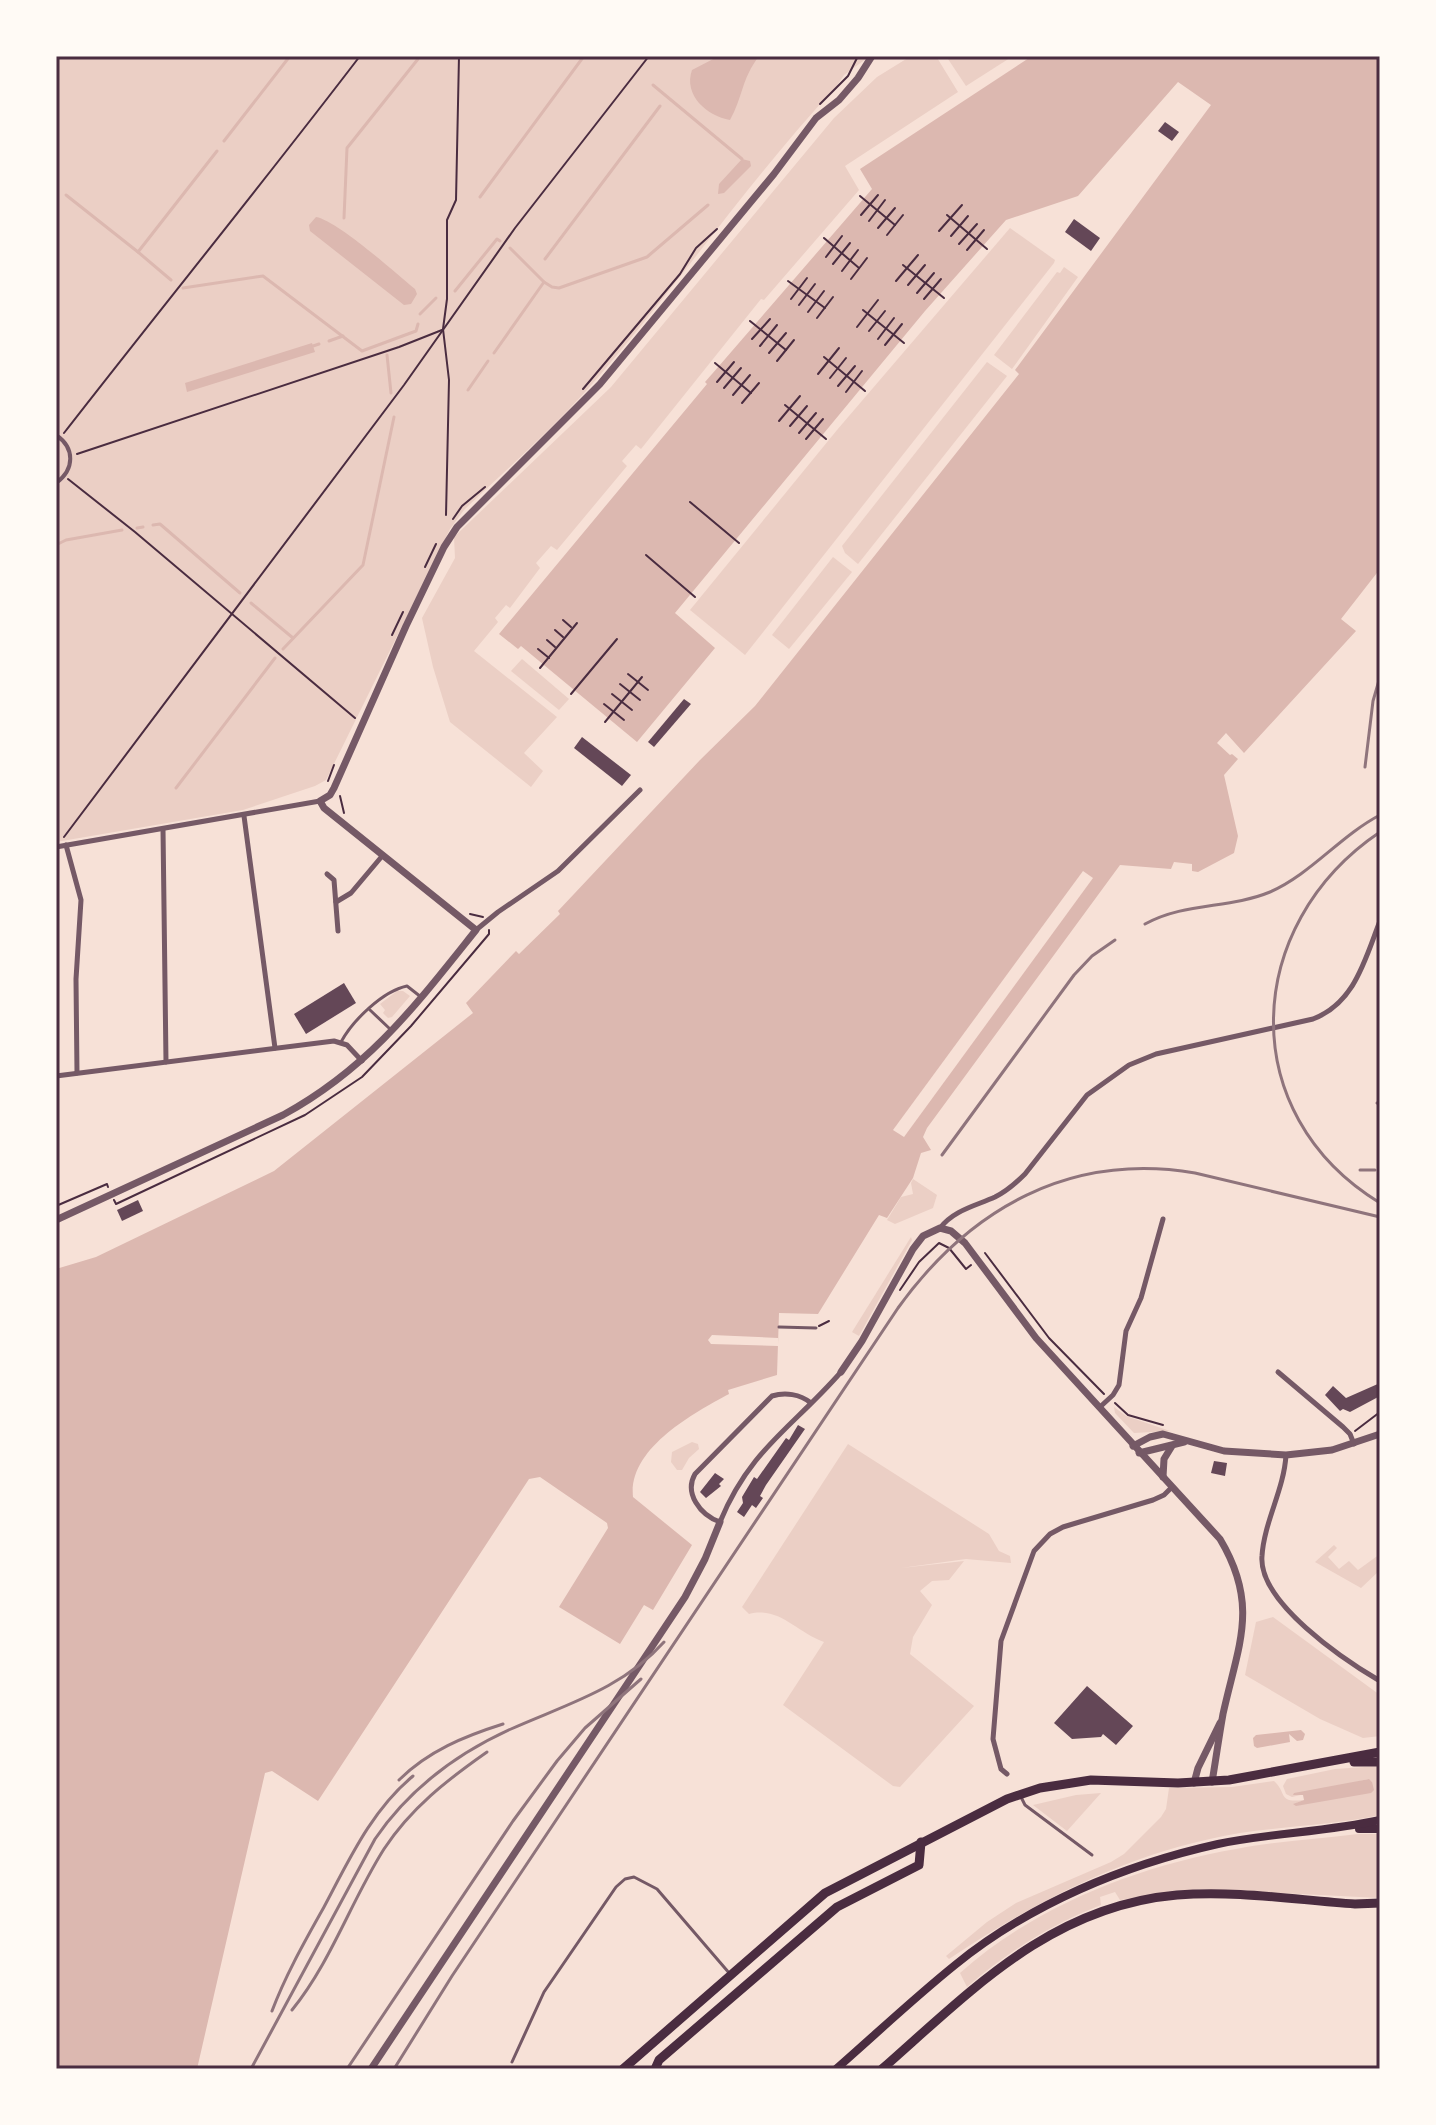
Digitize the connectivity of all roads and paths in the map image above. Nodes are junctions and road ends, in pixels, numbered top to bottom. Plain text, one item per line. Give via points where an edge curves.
1 (360, 56) edge
2 (459, 56) edge
3 (649, 56) edge
4 (872, 56) edge
5 (878, 195) dead end
6 (860, 196) dead end
7 (885, 200) dead end
8 (870, 204) junction
9 (962, 205) dead end
10 (895, 208) dead end
11 (877, 210) junction
12 (861, 215) dead end
13 (903, 215) dead end
14 (947, 215) dead end
15 (968, 216) dead end
16 (886, 218) junction
17 (951, 218) junction
18 (869, 221) dead end
19 (977, 224) dead end
20 (895, 225) junction
21 (960, 226) junction
22 (878, 228) dead end
23 (984, 230) dead end
24 (939, 231) dead end
25 (969, 234) junction
26 (887, 235) dead end
27 (842, 236) dead end
28 (951, 236) dead end
29 (824, 238) dead end
30 (976, 240) junction
31 (850, 243) dead end
32 (959, 244) dead end
33 (834, 247) junction
34 (987, 249) dead end
35 (858, 250) dead end
36 (967, 250) dead end
37 (841, 253) junction
38 (918, 255) dead end
39 (826, 257) dead end
40 (867, 258) dead end
41 (850, 260) junction
42 (833, 264) dead end
43 (903, 265) dead end
44 (925, 265) dead end
45 (859, 268) junction
46 (907, 268) junction
47 (842, 271) dead end
48 (934, 273) dead end
49 (916, 275) junction
50 (807, 278) dead end
51 (851, 279) dead end
52 (941, 279) dead end
53 (788, 281) dead end
54 (896, 281) dead end
55 (926, 283) junction
56 (815, 284) dead end
57 (908, 285) dead end
58 (799, 288) junction
59 (933, 289) junction
60 (824, 291) dead end
61 (917, 293) dead end
62 (807, 294) junction
63 (833, 297) dead end
64 (944, 298) dead end
65 (791, 299) dead end
66 (924, 299) dead end
67 (878, 300) dead end
68 (816, 301) junction
69 (799, 305) dead end
70 (825, 308) junction
71 (863, 310) dead end
72 (885, 311) dead end
73 (808, 312) dead end
74 (868, 314) junction
75 (817, 318) dead end
76 (894, 318) dead end
77 (770, 319) dead end
78 (750, 321) dead end
79 (877, 321) junction
80 (902, 324) dead end
81 (777, 325) dead end
82 (857, 327) dead end
83 (886, 328) junction
84 (443, 329) junction
85 (761, 329) junction
86 (869, 331) dead end
87 (786, 333) dead end
88 (894, 334) junction
89 (768, 335) junction
90 (752, 339) dead end
91 (878, 339) dead end
92 (794, 340) dead end
93 (777, 343) junction
94 (904, 343) dead end
95 (885, 345) dead end
96 (760, 346) dead end
97 (839, 348) dead end
98 (786, 350) junction
99 (769, 353) dead end
100 (824, 357) dead end
101 (846, 358) dead end
102 (777, 361) dead end
103 (829, 361) junction
104 (734, 362) dead end
105 (715, 363) dead end
106 (855, 366) dead end
107 (741, 368) dead end
108 (838, 368) junction
109 (862, 371) dead end
110 (726, 372) junction
111 (818, 374) dead end
112 (750, 375) dead end
113 (847, 376) junction
114 (733, 378) junction
115 (830, 378) dead end
116 (717, 382) dead end
117 (854, 382) junction
118 (759, 383) dead end
119 (742, 385) junction
120 (838, 386) dead end
121 (724, 388) dead end
122 (865, 391) dead end
123 (846, 392) dead end
124 (751, 393) junction
125 (733, 395) dead end
126 (800, 396) dead end
127 (742, 403) dead end
128 (785, 405) dead end
129 (807, 406) dead end
130 (789, 408) junction
131 (816, 413) dead end
132 (798, 416) junction
133 (823, 419) dead end
134 (779, 421) dead end
135 (807, 423) junction
136 (790, 426) dead end
137 (815, 429) junction
138 (799, 433) dead end
139 (58, 436) edge
140 (806, 439) dead end
141 (826, 439) dead end
142 (71, 456) junction
143 (64, 476) junction
144 (56, 483) edge
145 (690, 502) dead end
146 (446, 515) dead end
147 (739, 543) dead end
148 (646, 555) dead end
149 (695, 597) dead end
150 (232, 615) junction
151 (563, 620) dead end
152 (577, 623) dead end
153 (573, 628) junction
154 (555, 630) dead end
155 (565, 638) junction
156 (617, 639) dead end
157 (547, 640) dead end
158 (557, 648) junction
159 (538, 649) dead end
160 (549, 658) junction
161 (540, 668) dead end
162 (628, 674) dead end
163 (642, 677) dead end
164 (638, 682) junction
165 (620, 684) dead end
166 (648, 690) dead end
167 (630, 692) junction
168 (571, 694) dead end
169 (612, 694) dead end
170 (640, 700) dead end
171 (622, 702) junction
172 (604, 704) dead end
173 (632, 710) dead end
174 (614, 712) junction
175 (624, 720) dead end
176 (605, 722) dead end
177 (363, 723) junction
178 (332, 783) junction
179 (640, 790) dead end
180 (320, 801) junction
181 (345, 815) dead end
182 (244, 816) junction
183 (163, 829) junction
184 (64, 837) dead end
185 (66, 845) junction
186 (56, 847) edge
187 (383, 855) junction
188 (327, 874) dead end
189 (336, 902) junction
190 (471, 914) dead end
191 (482, 916) dead end
192 (1380, 921) edge
193 (476, 930) junction
194 (338, 931) dead end
195 (489, 934) dead end
196 (421, 997) junction
197 (436, 997) dead end
198 (370, 1010) junction
199 (392, 1031) junction
200 (341, 1042) junction
201 (275, 1048) junction
202 (362, 1061) junction
203 (166, 1062) junction
204 (77, 1073) junction
205 (56, 1076) edge
206 (107, 1184) dead end
207 (56, 1206) edge
208 (1163, 1219) dead end
209 (56, 1220) edge
210 (940, 1228) junction
211 (985, 1253) dead end
212 (966, 1269) dead end
213 (899, 1292) dead end
214 (829, 1321) dead end
215 (779, 1327) dead end
216 (816, 1328) joint
217 (841, 1372) joint
218 (1278, 1372) dead end
219 (1110, 1398) junction
220 (811, 1403) junction
221 (1100, 1407) junction
222 (1380, 1412) edge
223 (1173, 1429) dead end
224 (1350, 1434) junction
225 (1380, 1434) edge
226 (1184, 1442) junction
227 (1354, 1444) junction
228 (1174, 1445) junction
229 (1136, 1450) junction
230 (1286, 1455) junction
231 (1163, 1477) junction
232 (1172, 1487) junction
233 (720, 1522) junction
234 (1380, 1681) edge
235 (1223, 1717) junction
236 (1380, 1752) edge
237 (1380, 1762) edge
238 (1331, 1763) junction
239 (1007, 1774) dead end
240 (1212, 1782) junction
241 (1194, 1783) junction
242 (1020, 1794) junction
243 (1380, 1820) edge
244 (1334, 1829) junction
245 (1380, 1829) edge
246 (921, 1842) junction
247 (1092, 1855) dead end
248 (1380, 1903) edge
249 (1355, 1904) junction
250 (1380, 1909) edge
251 (730, 1974) junction
252 (512, 2062) dead end
253 (622, 2068) edge
254 (371, 2069) edge
255 (655, 2069) edge
256 (836, 2069) edge
257 (882, 2069) edge

1 - 139 path
2 - 84 path via 456,200 447,220
3 - 84 path
4 - 177 street via 600,384 457,527
5 - 8 path
6 - 8 path
7 - 11 path
8 - 11 path
8 - 12 path
9 - 17 path
10 - 16 path
11 - 16 path
11 - 18 path
13 - 20 path
14 - 17 path
15 - 21 path
16 - 20 path
16 - 22 path
17 - 21 path
17 - 24 path
19 - 25 path
20 - 26 path
21 - 25 path
21 - 28 path
23 - 30 path
25 - 30 path
25 - 32 path
27 - 33 path
29 - 33 path
30 - 34 path
30 - 36 path
31 - 37 path
33 - 37 path
33 - 39 path
35 - 41 path
37 - 41 path
37 - 42 path
38 - 46 path
40 - 45 path
41 - 45 path
41 - 47 path
43 - 46 path
44 - 49 path
45 - 51 path
46 - 49 path
46 - 54 path
48 - 55 path
49 - 55 path
49 - 57 path
50 - 58 path
52 - 59 path
53 - 58 path
55 - 59 path
55 - 61 path
56 - 62 path
58 - 62 path
58 - 65 path
59 - 64 path
59 - 66 path
60 - 68 path
62 - 68 path
62 - 69 path
63 - 70 path
67 - 74 path
68 - 70 path
68 - 73 path
70 - 75 path
71 - 74 path
72 - 79 path
74 - 79 path
74 - 82 path
76 - 83 path
77 - 85 path
78 - 85 path
79 - 83 path
79 - 86 path
80 - 88 path
81 - 89 path
83 - 88 path
83 - 91 path
84 - 142 path
84 - 146 path via 449,380
84 - 150 path
85 - 89 path
85 - 90 path
87 - 93 path
88 - 94 path
88 - 95 path
89 - 93 path
89 - 96 path
92 - 98 path
93 - 98 path
93 - 99 path
97 - 103 path
98 - 102 path
100 - 103 path
101 - 108 path
103 - 108 path
103 - 111 path
104 - 110 path
105 - 110 path
106 - 113 path
107 - 114 path
108 - 113 path
108 - 115 path
109 - 117 path
110 - 114 path
110 - 116 path
112 - 119 path
113 - 117 path
113 - 120 path
114 - 119 path
114 - 121 path
117 - 122 path
117 - 123 path
118 - 124 path
119 - 124 path
119 - 125 path
124 - 127 path
126 - 130 path
128 - 130 path
129 - 132 path
130 - 132 path
130 - 134 path
131 - 135 path
132 - 135 path
132 - 136 path
133 - 137 path
135 - 137 path
135 - 138 path
137 - 140 path
137 - 141 path
139 - 142 street
142 - 143 street
143 - 144 street
143 - 150 path
145 - 147 path
148 - 149 path
150 - 177 path
150 - 184 path
151 - 153 path
152 - 153 path
153 - 155 path
154 - 155 path
155 - 158 path
156 - 168 path
157 - 158 path
158 - 160 path
159 - 160 path
160 - 161 path
162 - 164 path
163 - 164 path
164 - 166 path
164 - 167 path
165 - 167 path
167 - 170 path
167 - 171 path
169 - 171 path
171 - 173 path
171 - 174 path
172 - 174 path
174 - 175 path
174 - 176 path
177 - 178 street
178 - 180 street via 330,795
178 - 181 path via 339,786
179 - 193 street via 558,871
180 - 182 street
180 - 187 street
182 - 183 street
182 - 201 street
183 - 185 street
183 - 203 street
185 - 186 street
185 - 204 street via 81,900
187 - 189 street via 351,893
187 - 193 street
188 - 189 street via 334,880
189 - 194 street
190 - 191 path
192 - 210 street via 1354,983 1330,1011 1129,1065 1087,1095 1014,1184 959,1211
193 - 196 street
195 - 197 path
196 - 198 lane via 407,986 394,988
196 - 199 street
198 - 199 lane
198 - 200 lane
199 - 202 street
200 - 201 street
200 - 202 street
201 - 203 street
202 - 209 street via 283,1115
203 - 204 street
204 - 205 street
206 - 207 path
208 - 219 street via 1126,1331 1119,1385
210 - 217 street via 913,1249
210 - 221 street via 965,1243 1036,1338
211 - 219 path via 1049,1338
212 - 213 path via 939,1243
214 - 216 path
215 - 216 lane
217 - 220 street
218 - 224 street
219 - 221 street
219 - 223 path via 1128,1415
220 - 233 street via 747,1469
220 - 233 street via 787,1394 772,1396 695,1474 691,1493
221 - 229 street
222 - 224 path
224 - 227 street
225 - 227 street
226 - 228 street
226 - 229 street via 1163,1434 1150,1437
226 - 230 street
227 - 230 street
228 - 229 street
228 - 231 street via 1164,1459
229 - 231 street
230 - 234 street via 1262,1557 1268,1585 1321,1639
231 - 232 street
232 - 235 street via 1220,1539 1241,1587 1242,1638
232 - 239 street via 1153,1500 1063,1527 1034,1551 1001,1641 993,1739
233 - 254 street via 671,1619
235 - 240 street
235 - 241 street
236 - 238 highway
237 - 238 highway
238 - 240 highway
240 - 241 highway
241 - 242 highway via 1091,1780
242 - 246 highway
242 - 247 lane via 1025,1805
243 - 244 main road
244 - 245 main road
244 - 256 main road via 1172,1856 1059,1899 968,1955
246 - 251 highway via 825,1893
246 - 255 highway via 919,1865 837,1907 659,2060
248 - 249 highway
249 - 250 highway
249 - 257 highway via 1197,1894 1158,1897 1096,1913 1008,1961
251 - 252 lane via 657,1889 634,1877 625,1879 544,1992
251 - 253 highway

